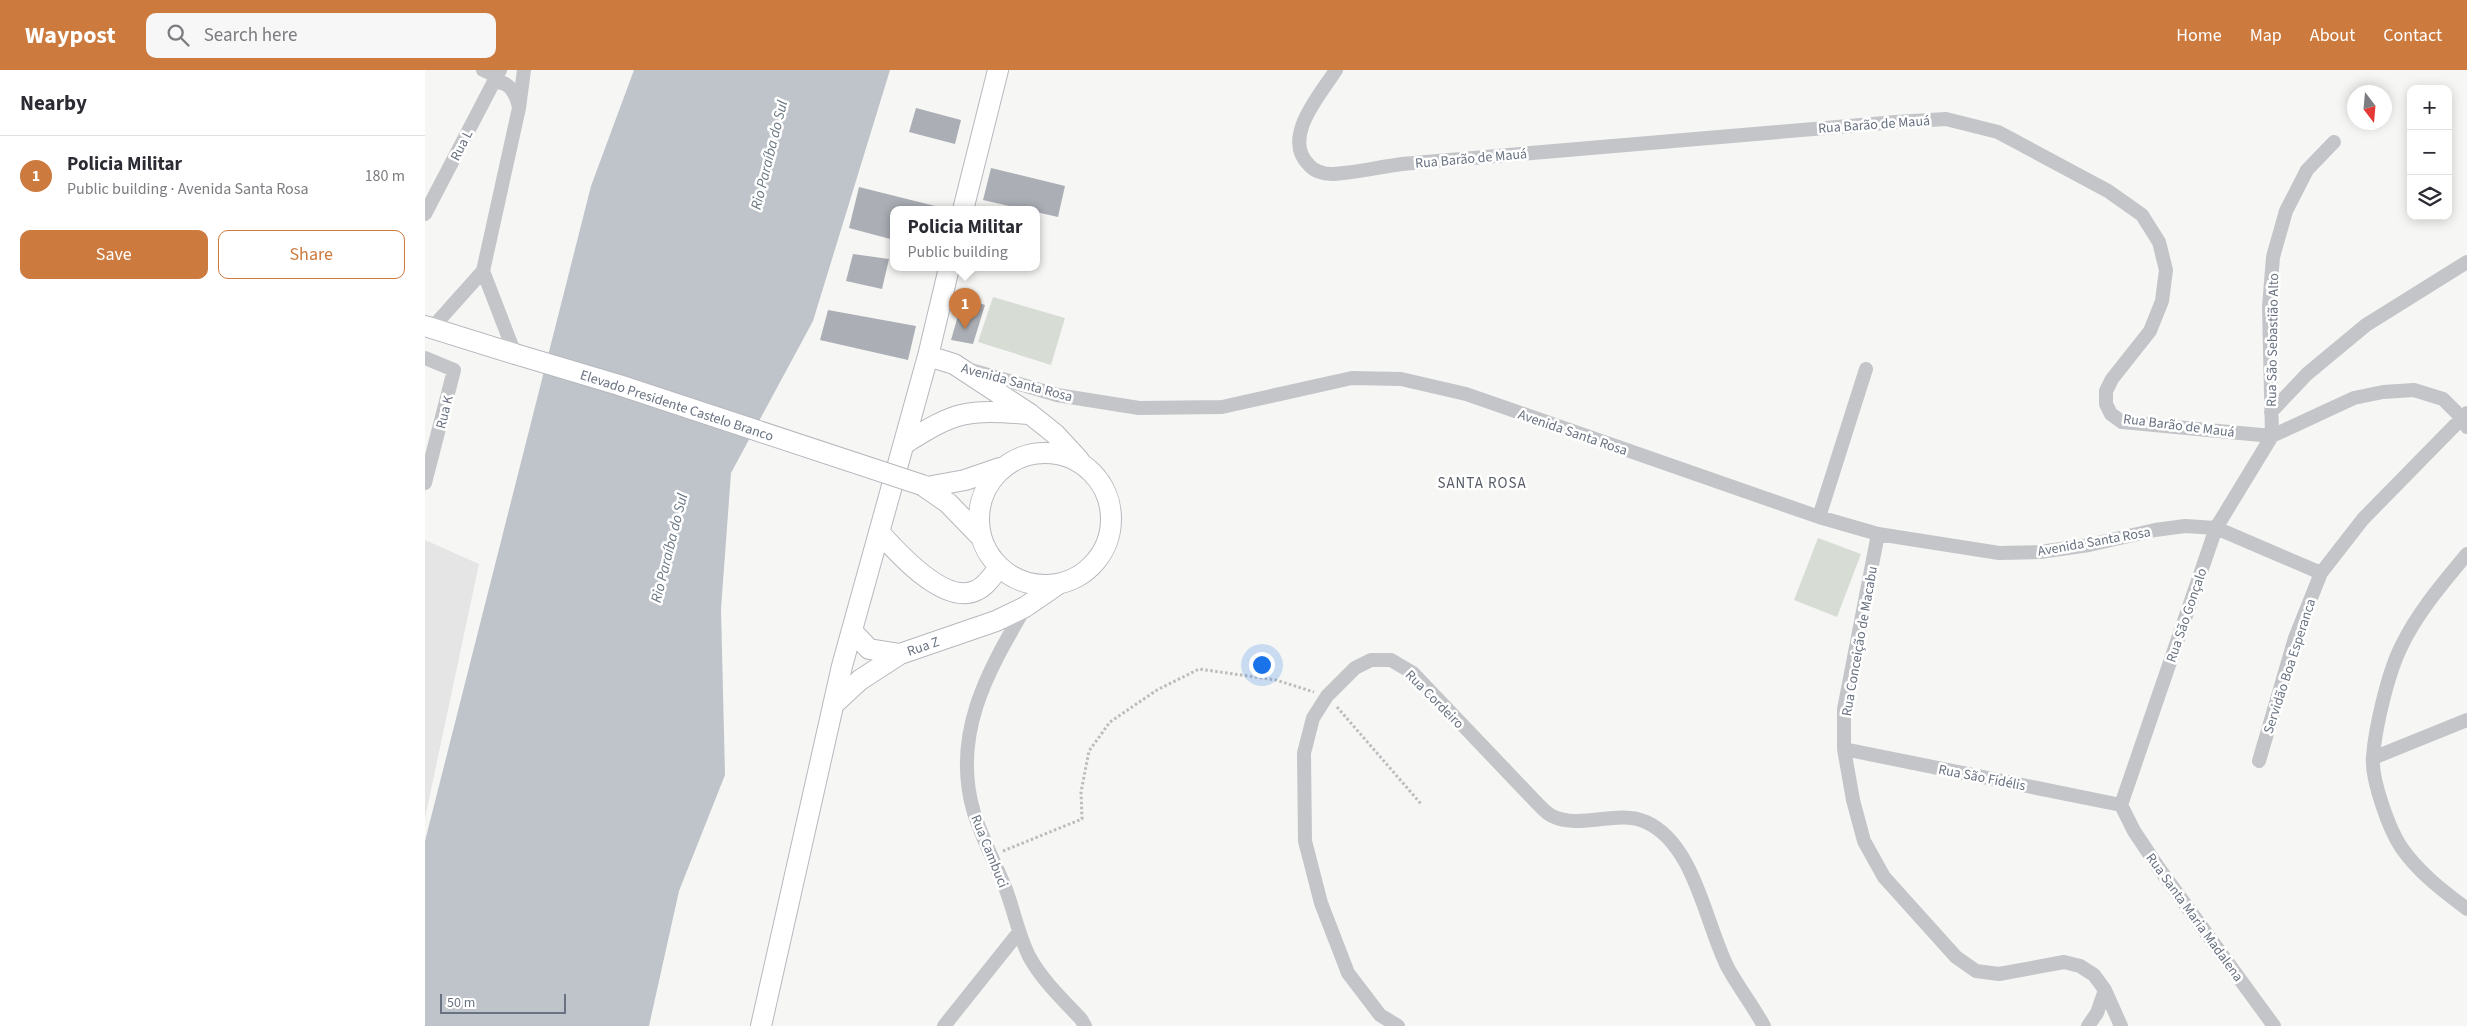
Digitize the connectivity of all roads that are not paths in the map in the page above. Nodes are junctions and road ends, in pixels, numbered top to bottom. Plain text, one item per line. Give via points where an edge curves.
1 (483, 70) edge
2 (525, 70) edge
3 (998, 70) edge
4 (1335, 70) edge
5 (496, 77) edge
6 (519, 108) junction
7 (2334, 142) dead end
8 (964, 206) edge
9 (425, 214) edge
10 (2467, 262) edge
11 (948, 271) edge
12 (483, 272) junction
13 (429, 327) edge
14 (515, 354) junction
15 (928, 356) junction
16 (425, 358) edge
17 (954, 364) junction
18 (1865, 368) dead end
19 (2271, 412) junction
20 (1030, 414) junction
21 (2465, 419) edge
22 (2272, 436) junction
23 (904, 444) junction
24 (1083, 464) junction
25 (1002, 468) junction
26 (425, 483) edge
27 (925, 486) junction
28 (1819, 517) junction
29 (2216, 528) junction
30 (879, 532) junction
31 (979, 534) junction
32 (1878, 534) junction
33 (2467, 554) edge
34 (999, 568) junction
35 (2321, 573) junction
36 (1057, 585) junction
37 (1025, 607) junction
38 (852, 632) junction
39 (900, 654) junction
40 (833, 705) junction
41 (2467, 720) edge
42 (1844, 749) junction
43 (2373, 758) junction
44 (2259, 761) dead end
45 (2121, 805) junction
46 (2467, 909) edge
47 (1019, 932) junction
48 (2105, 990) junction
49 (761, 1026) edge
50 (944, 1026) edge
51 (1085, 1026) edge
52 (1398, 1026) edge
53 (1764, 1026) edge
54 (2088, 1026) edge
55 (2121, 1026) edge
56 (2274, 1026) edge

1 - 5 street
2 - 6 street
3 - 8 street
4 - 22 street, Rua Barão de Mauá via 1304,121 1298,144 1302,158 1314,171 1331,174 1402,164 1896,122 1946,119 1998,132 2108,191 2143,216 2159,242 2166,270 2162,301 2150,331 2111,379 2106,391 2106,404 2111,414 2121,422
5 - 6 street via 514,94
5 - 9 street, Rua L
6 - 12 street
7 - 19 street, Rua São Sebastião Alto via 2307,170 2286,211 2273,257 2269,307
10 - 19 street via 2366,325 2307,374
11 - 15 street
12 - 13 street
12 - 14 street
13 - 14 street, Elevado Presidente Castelo Branco
14 - 27 street, Elevado Presidente Castelo Branco, bridge
15 - 17 street, Avenida Santa Rosa
15 - 23 street
16 - 26 street, Rua K via 454,370
17 - 20 street
17 - 28 street, Avenida Santa Rosa via 1057,395 1139,408 1222,407 1352,378 1401,379 1466,394
18 - 28 street
19 - 22 street, Rua São Sebastião Alto
20 - 23 street via 984,410 962,413 938,422
20 - 24 street via 1055,434
21 - 22 street via 2443,399 2414,390 2383,392 2354,398
21 - 35 street, Servidão Boa Esperanca via 2363,519
22 - 29 street, Rua São Gonçalo
23 - 30 street
24 - 25 street via 1064,455 1042,452 1021,457
24 - 36 street via 1099,480 1109,500 1111,530 1107,544 1095,563 1078,577
25 - 27 street via 965,480
25 - 31 street via 989,481 981,498 977,516
27 - 31 street via 948,503
28 - 32 street, Avenida Santa Rosa
29 - 32 street, Avenida Santa Rosa via 2185,526 2089,545 2039,552 1999,553
29 - 35 street, Avenida Santa Rosa
29 - 45 street, Rua São Gonçalo
30 - 34 street via 921,575 944,588 975,592
30 - 38 street
31 - 34 street via 986,553
32 - 42 street, Rua Conceição de Macabu via 1844,709
33 - 43 street via 2428,602 2401,647 2386,690
34 - 36 street via 1026,584
35 - 44 street, Servidão Boa Esperanca via 2295,638
36 - 37 street, Rua Z
37 - 39 street, Rua Z
37 - 47 street, Rua Cambuci via 994,660 972,716 966,763 974,813
38 - 39 street via 869,649
38 - 40 street
39 - 40 street, Rua Z via 860,680
40 - 49 street
41 - 43 street
42 - 45 street, Rua São Fidélis
42 - 48 street, Rua Conceição de Macabu via 1864,841 1883,877 1956,957 1976,971 1999,974 2064,962 2080,966 2094,975
43 - 46 street via 2379,796 2400,846 2437,887
45 - 56 street, Rua Santa Maria Madalena via 2153,860
47 - 50 street
47 - 51 street, Rua Cambuci via 1045,979
48 - 54 street via 2097,1013
48 - 55 street, Rua Conceição de Macabu
52 - 53 street, Rua Cordeiro via 1380,1015 1348,973 1321,903 1305,841 1304,753 1313,718 1327,696 1355,668 1371,660 1391,660 1413,673 1551,816 1569,820 1621,818 1645,821 1665,833 1679,850 1728,968

